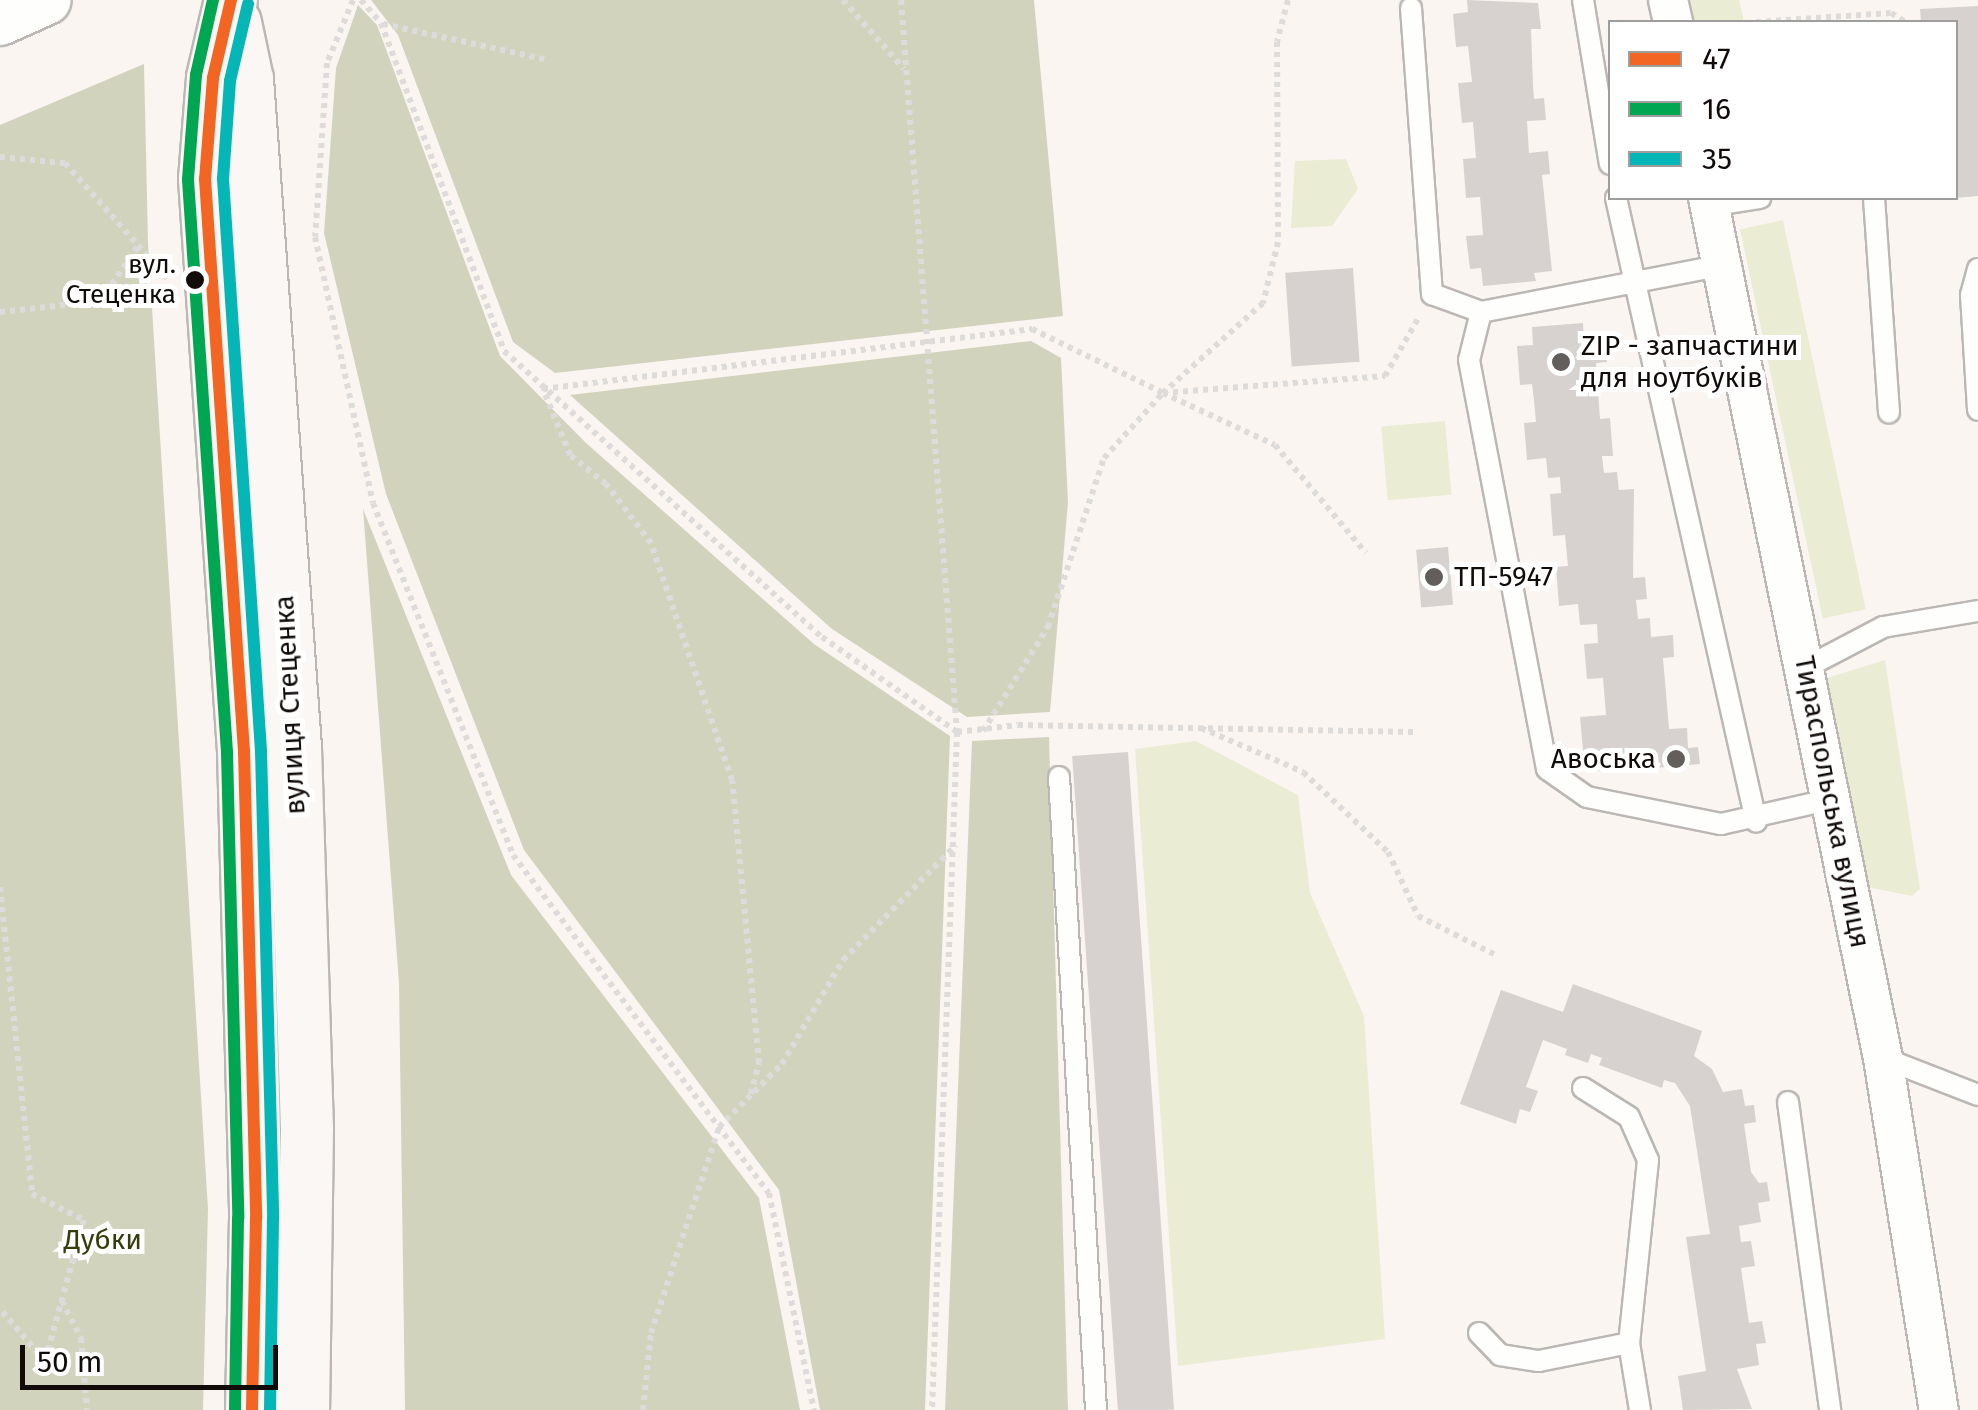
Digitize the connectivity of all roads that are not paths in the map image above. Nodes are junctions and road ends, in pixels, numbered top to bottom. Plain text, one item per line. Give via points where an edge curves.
1 (47, 0) edge
2 (1584, 0) edge
3 (230, 1) edge
4 (1410, 8) dead end
5 (0, 21) edge
6 (1608, 151) edge
7 (1616, 200) edge
8 (1734, 200) edge
9 (1874, 200) edge
10 (1709, 202) edge
11 (1722, 265) junction
12 (1978, 269) edge
13 (1630, 283) junction
14 (1481, 312) junction
15 (1978, 410) edge
16 (1889, 412) dead end
17 (1978, 611) edge
18 (1805, 668) junction
19 (1059, 776) dead end
20 (1832, 799) junction
21 (1756, 821) junction
22 (1883, 1058) junction
23 (1583, 1088) dead end
24 (1978, 1095) edge
25 (1788, 1102) dead end
26 (1479, 1334) dead end
27 (1630, 1343) junction
28 (252, 1410) edge
29 (303, 1410) edge
30 (1096, 1410) edge
31 (1640, 1410) edge
32 (1830, 1410) edge
33 (1938, 1410) edge

1 - 5 street
2 - 6 lane
3 - 28 main road, вулиця Стеценка via 213,78 205,179 244,751 256,1218
3 - 29 main road, вулиця Стеценка via 249,100 295,748 307,1128
4 - 14 lane via 1432,294
7 - 13 lane
8 - 10 lane
9 - 16 lane
10 - 11 street, Тираспольська вулиця
11 - 13 lane
11 - 18 street, Тираспольська вулиця
12 - 15 lane via 1972,295
13 - 14 lane
13 - 21 lane
14 - 21 lane via 1469,360 1547,769 1587,797 1721,824
17 - 18 lane via 1883,627
18 - 20 street, Тираспольська вулиця
19 - 30 lane
20 - 21 lane
20 - 22 street, Тираспольська вулиця
22 - 24 lane
22 - 33 street, Тираспольська вулиця
23 - 27 lane via 1629,1116 1648,1160
25 - 32 lane
26 - 27 lane via 1500,1355 1539,1361
27 - 31 lane

